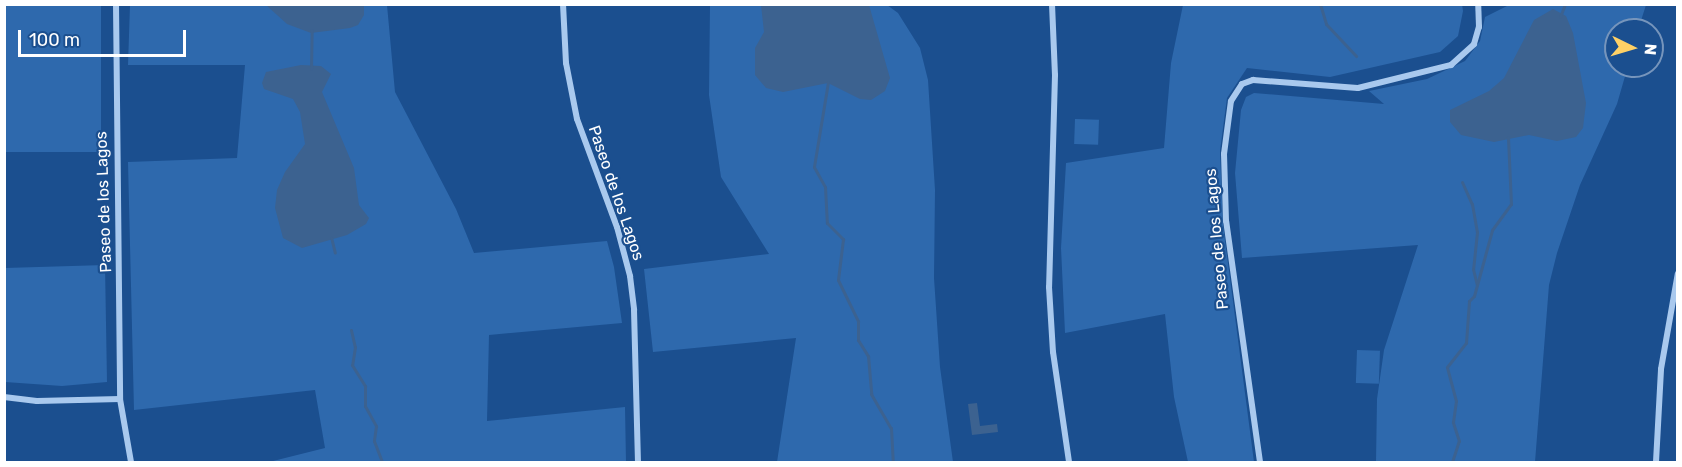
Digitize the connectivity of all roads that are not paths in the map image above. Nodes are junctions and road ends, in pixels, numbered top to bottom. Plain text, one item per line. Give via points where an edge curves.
1 (116, 4) edge
2 (563, 4) edge
3 (1052, 4) edge
4 (1478, 4) edge
5 (1677, 273) edge
6 (4, 397) edge
7 (120, 399) junction
8 (131, 462) edge
9 (638, 462) edge
10 (1069, 462) edge
11 (1260, 462) edge
12 (1656, 462) edge

1 - 7 street, Paseo de los Lagos
2 - 9 street, Paseo de los Lagos via 566,63 577,119 617,227 630,276
3 - 10 street via 1055,75 1049,287 1053,352
4 - 11 street, Paseo de los Lagos via 1479,27 1474,44 1451,65 1358,88 1253,80 1242,84 1231,101 1224,154 1226,221
5 - 12 street via 1661,369
6 - 7 street via 37,401
7 - 8 street, Paseo de los Lagos

